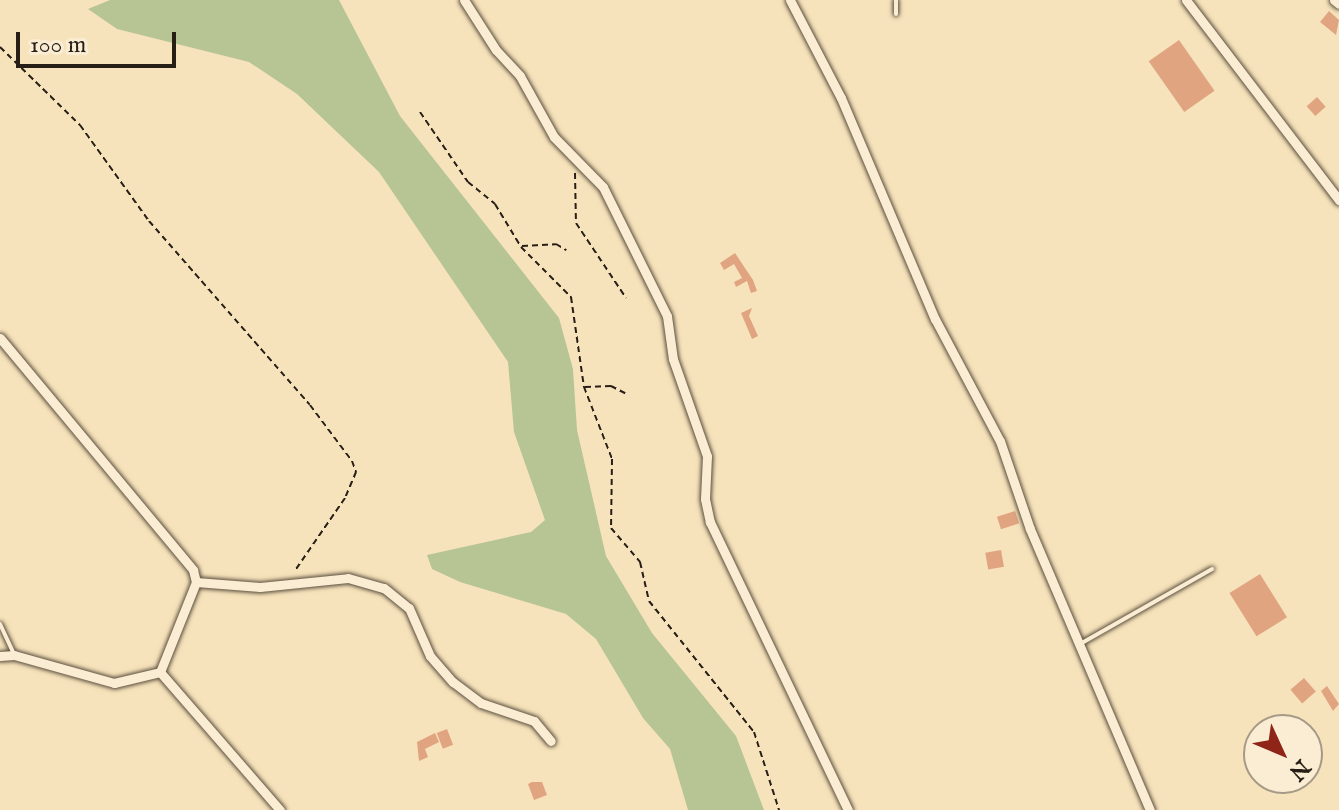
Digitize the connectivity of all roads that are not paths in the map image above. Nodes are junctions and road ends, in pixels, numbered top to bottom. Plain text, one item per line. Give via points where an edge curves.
1 (464, 0) edge
2 (790, 0) edge
3 (896, 0) edge
4 (1186, 0) edge
5 (1334, 0) edge
6 (1339, 4) edge
7 (896, 14) dead end
8 (1339, 200) edge
9 (0, 338) edge
10 (1212, 569) dead end
11 (196, 582) junction
12 (0, 624) edge
13 (1078, 645) junction
14 (14, 655) junction
15 (0, 656) edge
16 (160, 672) junction
17 (551, 741) dead end
18 (280, 810) edge
19 (848, 810) edge
20 (1150, 810) edge

1 - 19 street via 520,76 554,137 603,187 667,316 673,359 707,456 710,522
2 - 13 street via 841,98 935,319 1000,441
3 - 7 lane
4 - 8 street
5 - 6 street
9 - 11 street via 182,552
10 - 13 lane
11 - 16 street
11 - 17 street via 283,585 348,578 384,588 409,608 430,656 453,682 492,708 534,721
12 - 14 lane via 12,640
13 - 20 street
14 - 15 street
14 - 16 street via 114,683
16 - 18 street

